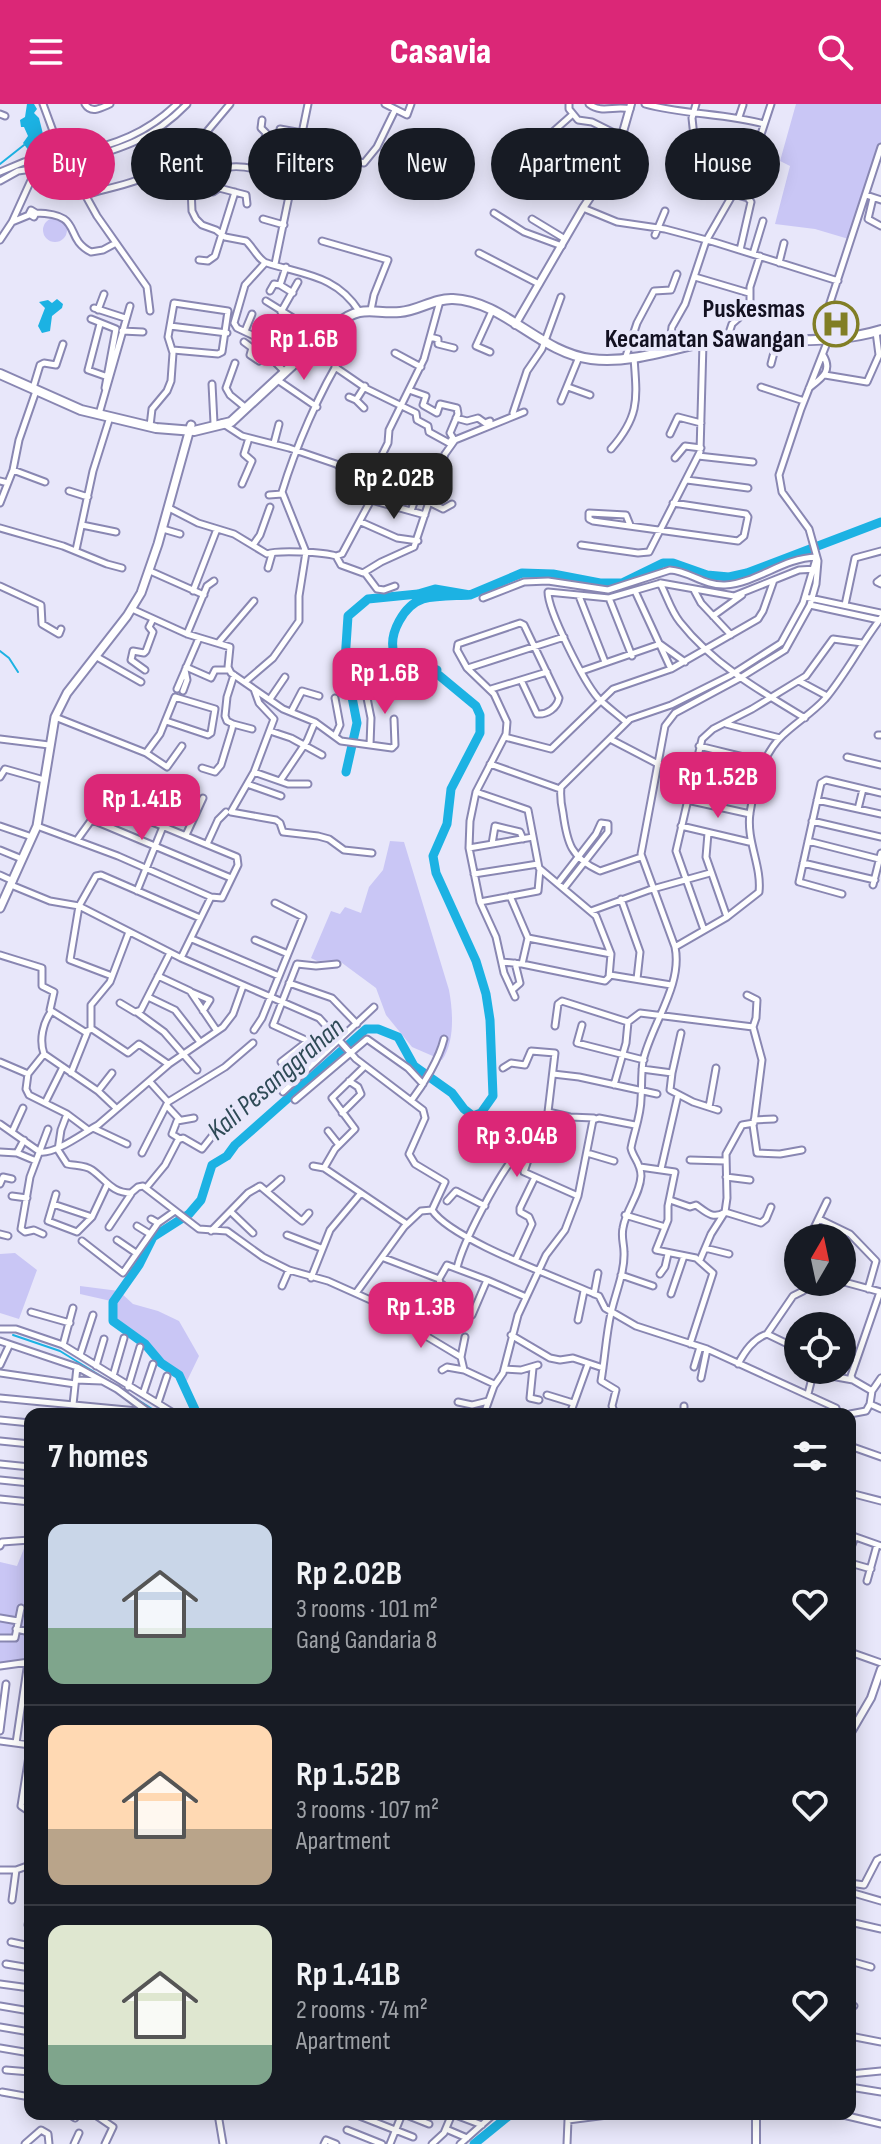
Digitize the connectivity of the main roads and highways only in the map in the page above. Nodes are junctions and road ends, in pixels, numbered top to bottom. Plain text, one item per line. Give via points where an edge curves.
1 (879, 331) edge
2 (0, 374) edge
3 (191, 428) junction
4 (0, 908) edge

1 - 3 highway via 825,339 727,339 629,358 582,358 463,300 441,300 407,311 359,311 324,334 231,422
2 - 3 highway via 74,407 151,426
3 - 4 main road via 150,571 132,609 65,696 55,717 37,826

